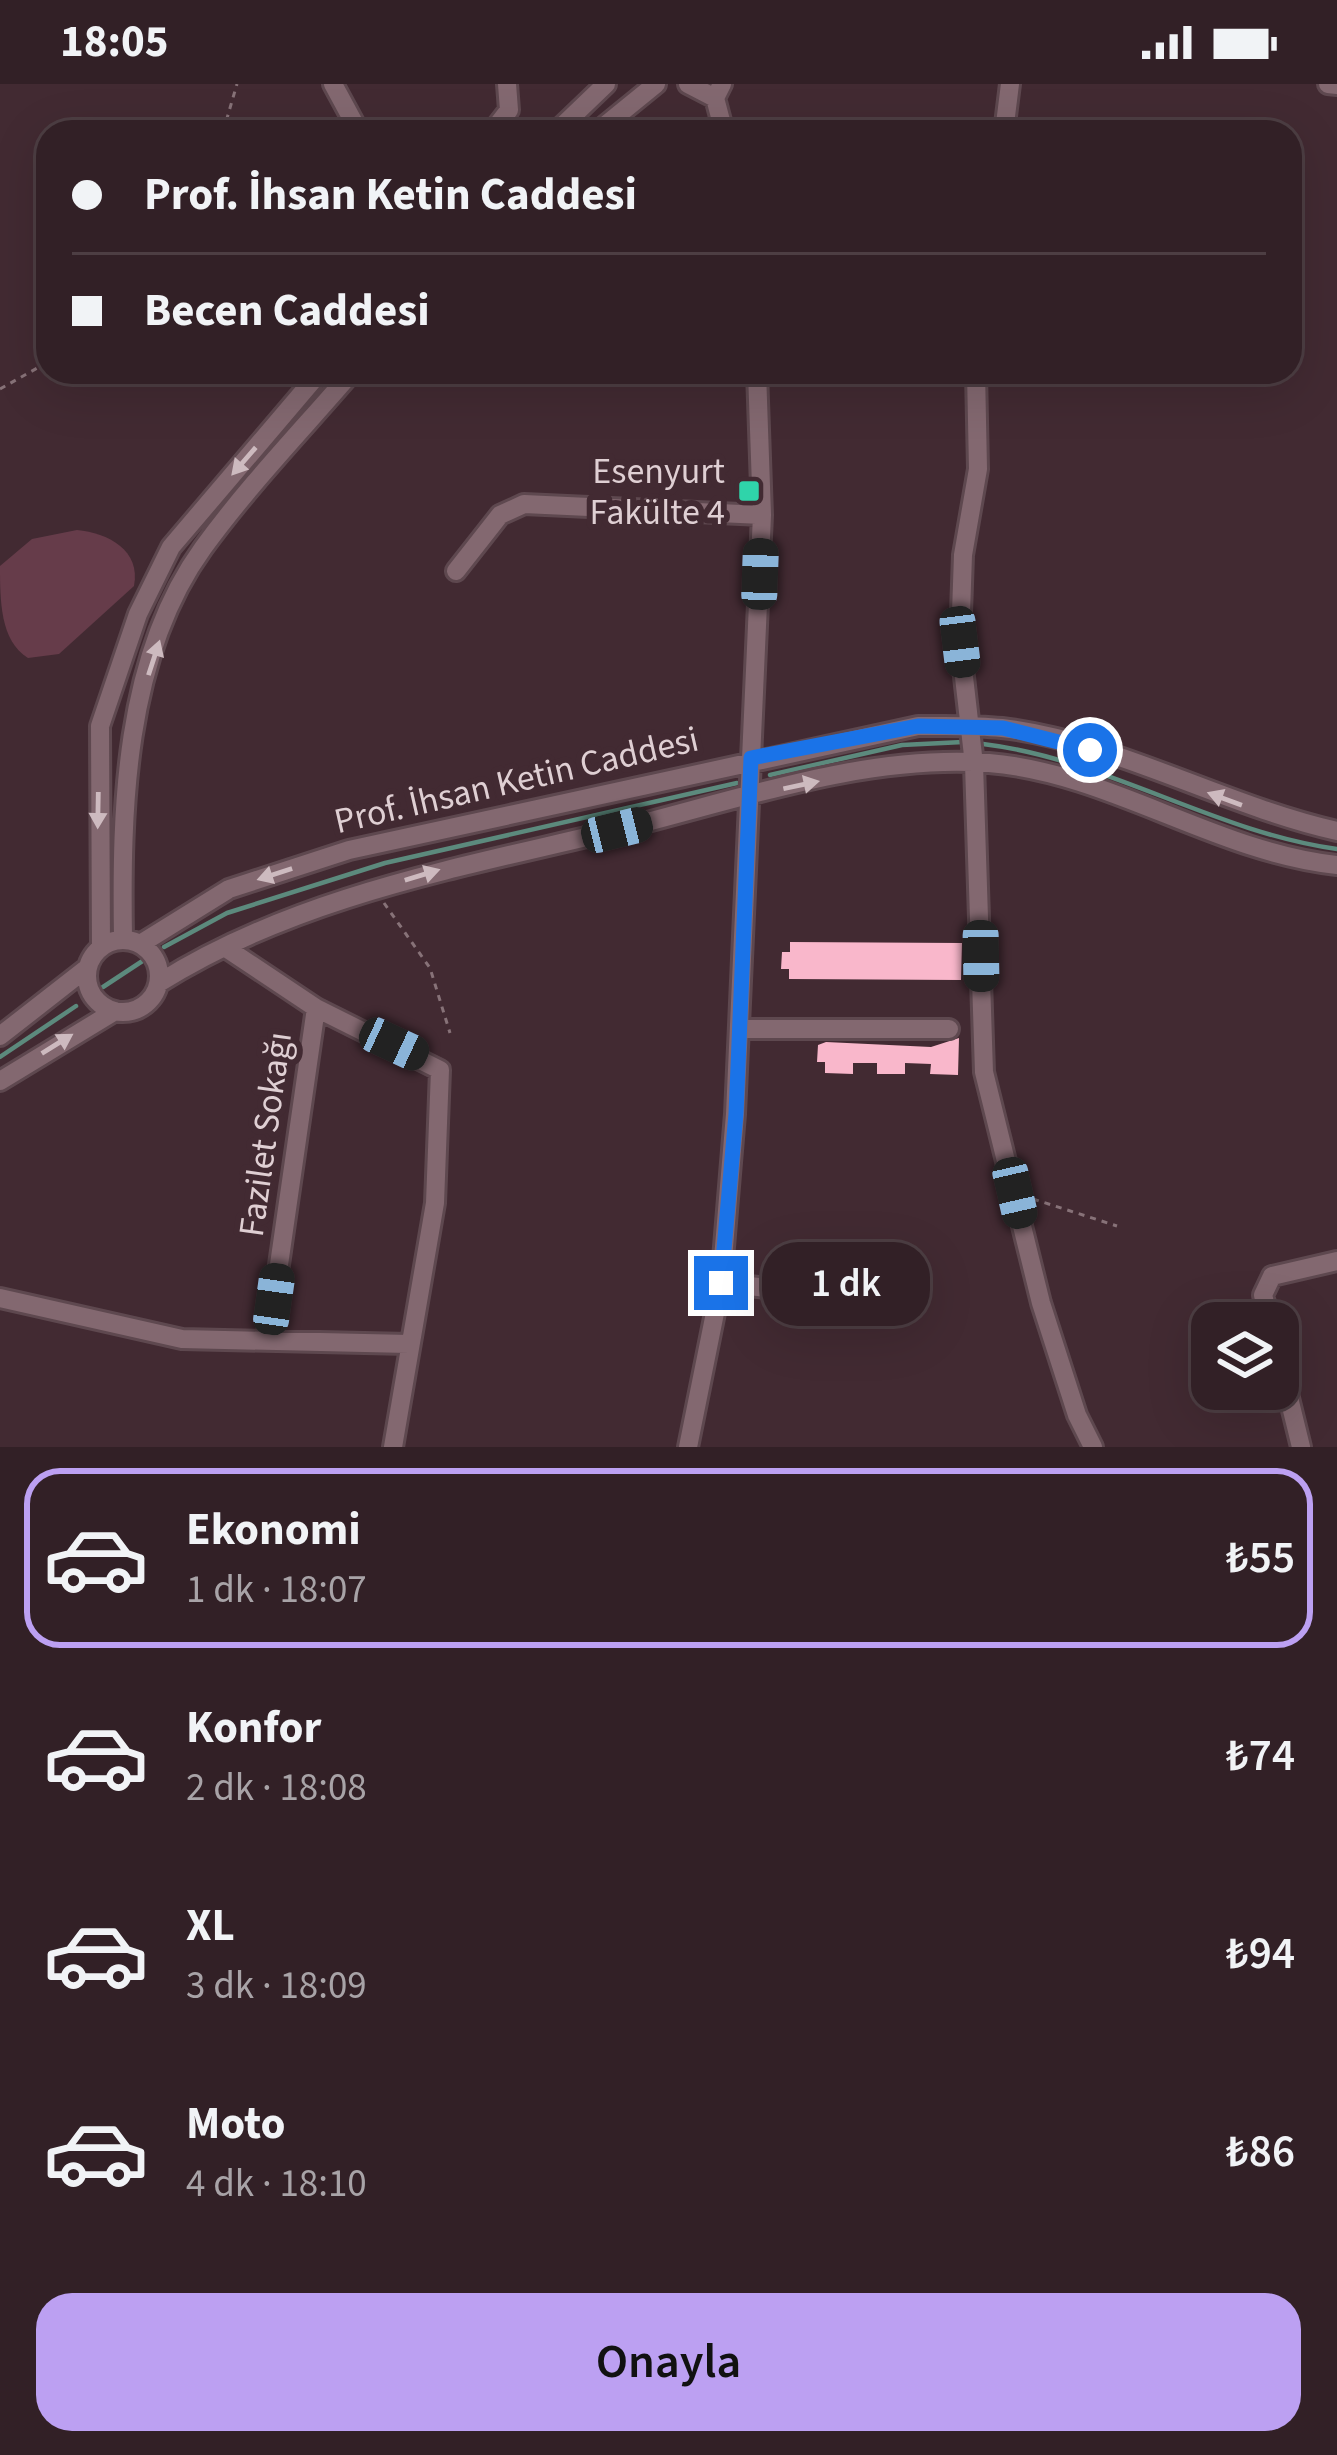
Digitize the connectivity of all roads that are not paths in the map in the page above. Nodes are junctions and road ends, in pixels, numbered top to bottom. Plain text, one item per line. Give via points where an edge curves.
1 (333, 84) edge
2 (507, 84) edge
3 (606, 84) edge
4 (656, 84) edge
5 (688, 84) edge
6 (1010, 84) edge
7 (1328, 84) edge
8 (1337, 85) edge
9 (719, 91) edge
10 (352, 120) edge
11 (501, 120) edge
12 (568, 120) edge
13 (612, 120) edge
14 (1006, 120) edge
15 (310, 384) edge
16 (342, 384) edge
17 (757, 384) edge
18 (976, 384) edge
19 (762, 515) junction
20 (456, 571) dead end
21 (970, 727) junction
22 (751, 758) junction
23 (974, 764) junction
24 (752, 796) junction
25 (1337, 831) edge
26 (1337, 865) edge
27 (133, 941) junction
28 (101, 947) junction
29 (226, 948) junction
30 (87, 968) junction
31 (159, 983) junction
32 (316, 1008) junction
33 (115, 1011) junction
34 (739, 1029) junction
35 (949, 1029) dead end
36 (0, 1036) edge
37 (0, 1081) edge
38 (1337, 1262) edge
39 (721, 1283) junction
40 (843, 1296) dead end
41 (0, 1298) edge
42 (1266, 1302) edge
43 (268, 1341) junction
44 (409, 1344) junction
45 (1292, 1410) edge
46 (393, 1447) edge
47 (688, 1447) edge
48 (1094, 1447) edge
49 (1301, 1447) edge

1 - 10 street
2 - 11 street via 509,110
3 - 12 street
4 - 13 street
5 - 9 street
6 - 14 street
7 - 8 street
15 -> 28 street via 171,547 138,614 100,726
27 -> 16 street via 121,831 131,729 167,618 201,550
17 - 19 street
18 - 21 street via 978,469 963,555 960,642
19 - 20 street via 524,504 500,515
19 - 22 street
21 - 22 street, Prof. İhsan Ketin Caddesi via 918,726
21 - 23 street
25 -> 21 street, Prof. İhsan Ketin Caddesi via 1090,750
22 - 24 street
22 -> 27 street, Prof. İhsan Ketin Caddesi via 349,850 229,889
24 -> 23 street, Prof. İhsan Ketin Caddesi via 894,765
23 - 26 street, Prof. İhsan Ketin Caddesi via 1076,780 1265,851
23 - 48 street via 984,1072 1040,1303
29 -> 24 street, Prof. İhsan Ketin Caddesi via 428,872
24 - 34 street
27 - 28 street
27 - 31 street via 152,950
28 - 30 street
29 - 31 street, Prof. İhsan Ketin Caddesi
29 - 32 street
30 - 33 street via 92,999
30 - 36 street
31 - 33 street via 142,1006
32 - 43 street, Fazilet Sokağı
32 - 44 street via 433,1062 441,1075 435,1204
37 -> 33 street
34 - 35 street
34 - 39 street
38 - 42 street via 1272,1276
39 - 40 street
39 - 47 street
41 - 43 street via 182,1339
43 - 44 street
44 - 46 street
45 - 49 street

